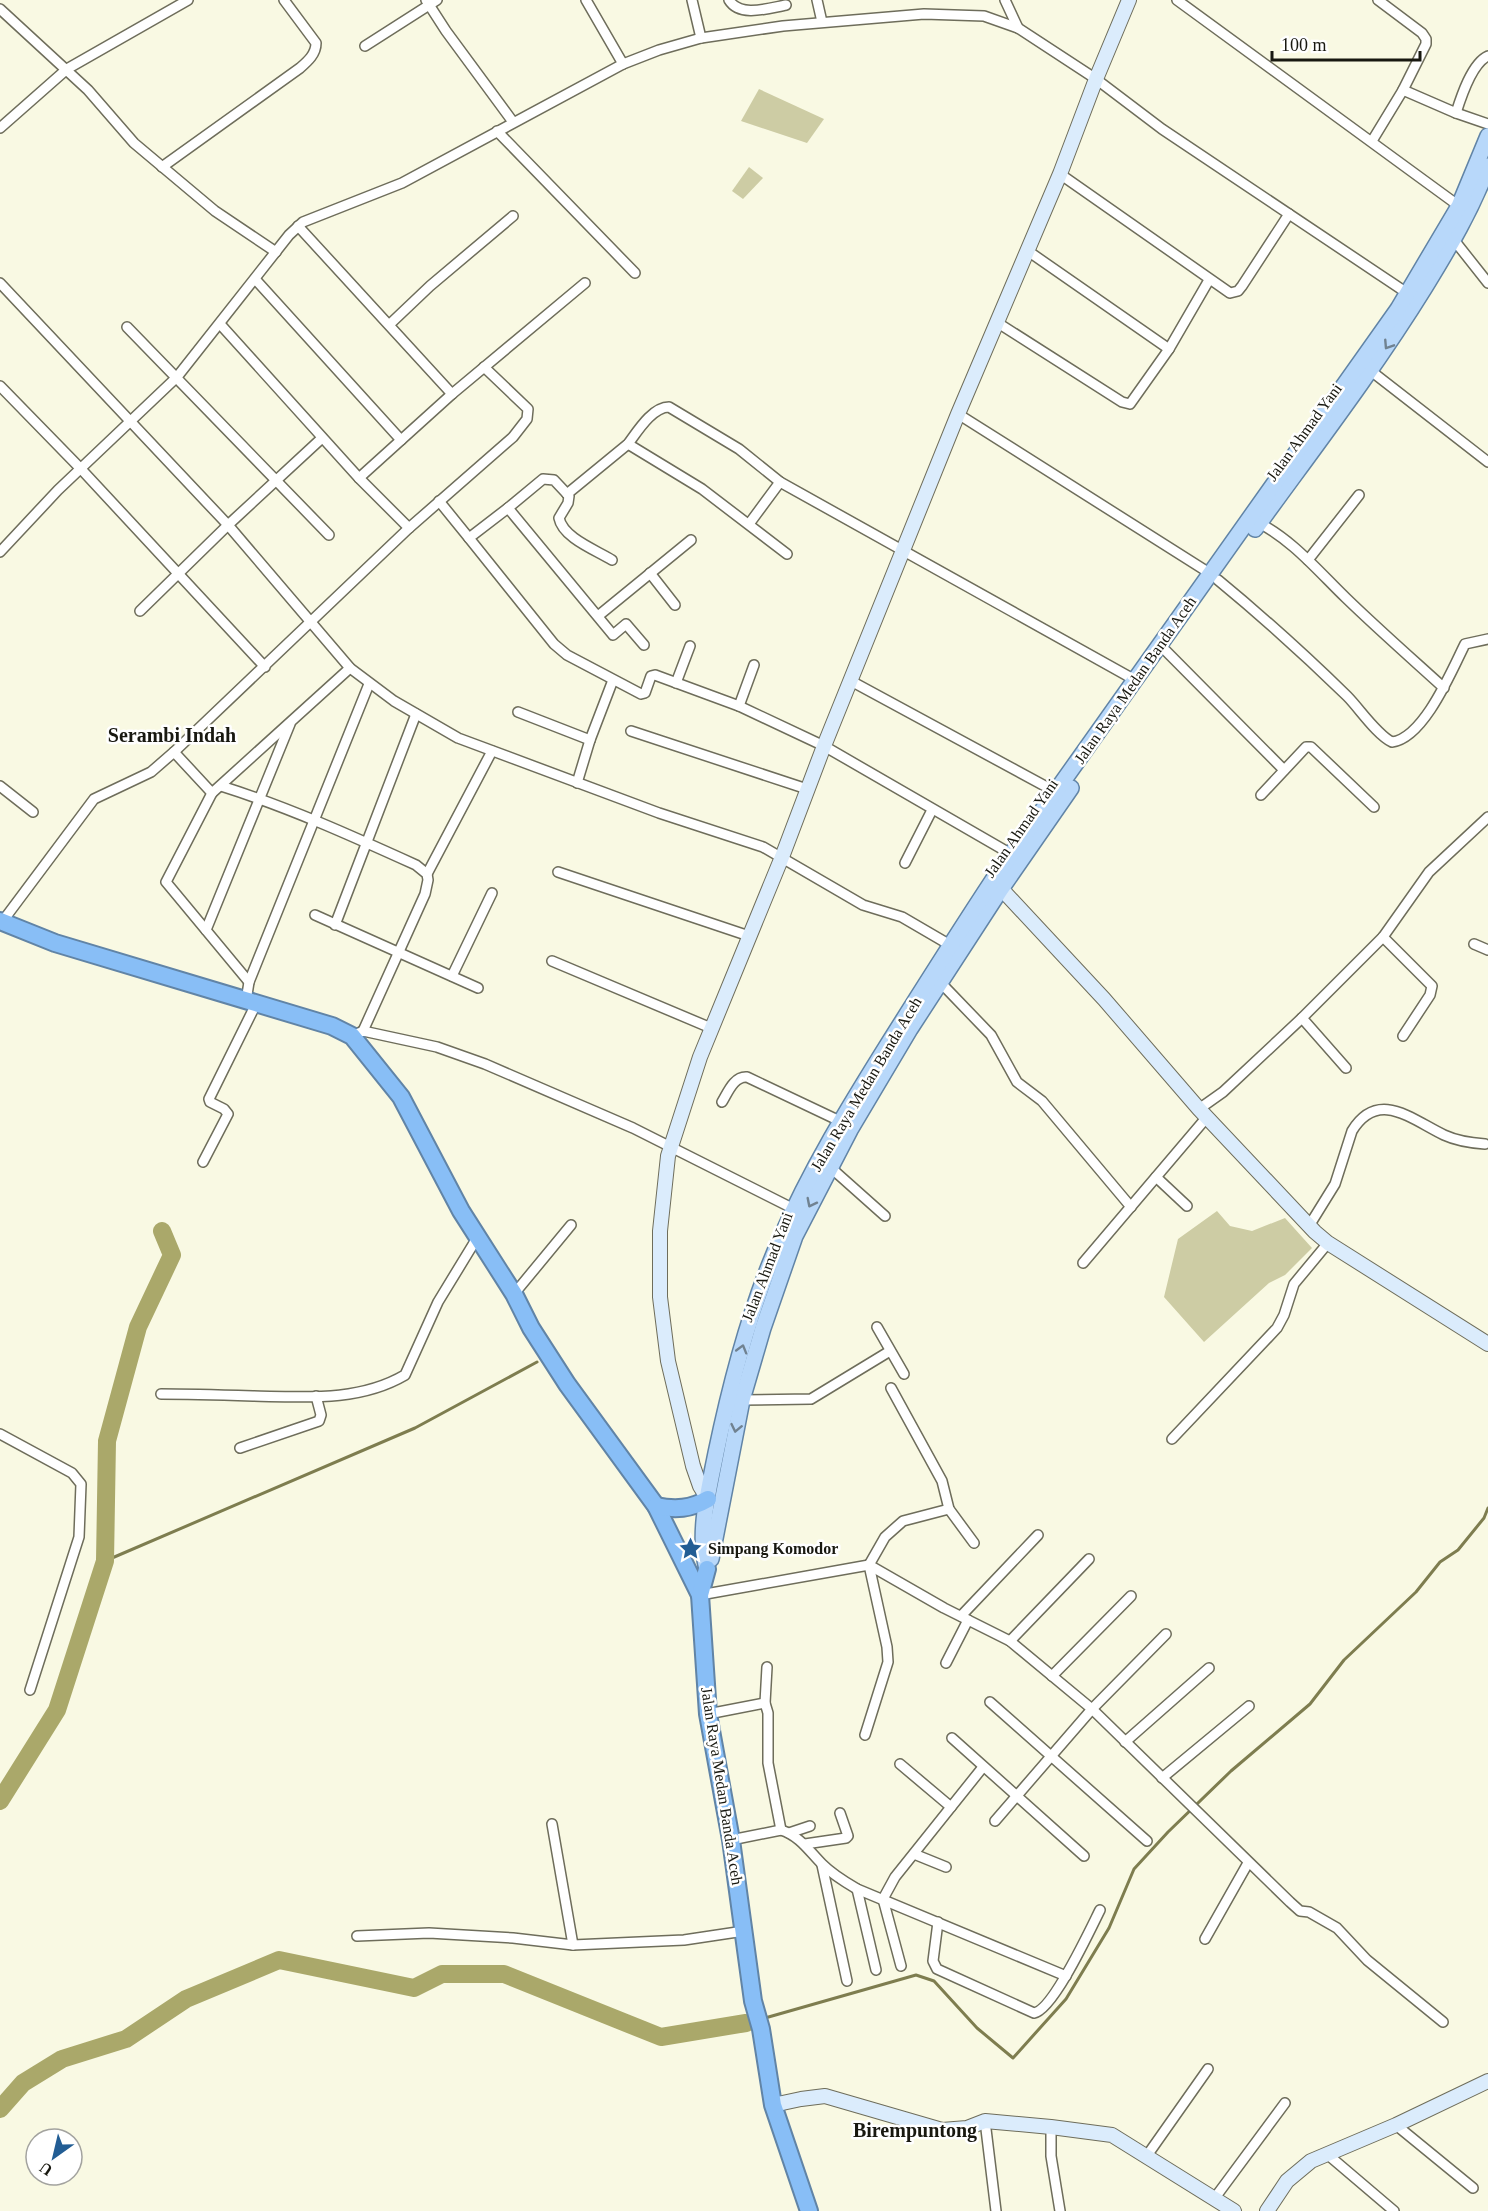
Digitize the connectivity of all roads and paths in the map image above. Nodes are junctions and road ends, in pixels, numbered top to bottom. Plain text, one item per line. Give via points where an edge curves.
1 (188, 0) edge
2 (284, 0) edge
3 (586, 0) edge
4 (692, 0) edge
5 (729, 0) edge
6 (817, 0) edge
7 (1005, 0) edge
8 (1129, 0) edge
9 (1177, 0) edge
10 (1378, 0) edge
11 (431, 2) edge
12 (786, 2) edge
13 (0, 9) edge
14 (822, 22) junction
15 (783, 26) junction
16 (1018, 28) junction
17 (701, 39) junction
18 (365, 46) dead end
19 (1488, 56) edge
20 (623, 64) junction
21 (67, 69) junction
22 (1096, 79) junction
23 (1403, 90) junction
24 (1456, 113) junction
25 (513, 122) junction
26 (1, 124) edge
27 (1488, 124) edge
28 (497, 131) junction
29 (1488, 136) edge
30 (1372, 141) junction
31 (1488, 166) edge
32 (162, 167) junction
33 (1060, 174) junction
34 (1459, 206) junction
35 (1289, 214) junction
36 (513, 216) dead end
37 (298, 226) junction
38 (1454, 240) junction
39 (1028, 251) junction
40 (276, 252) junction
41 (635, 273) dead end
42 (255, 279) junction
43 (1209, 280) junction
44 (585, 283) dead end
45 (1488, 283) edge
46 (0, 284) edge
47 (1412, 297) junction
48 (998, 323) junction
49 (220, 324) junction
50 (390, 324) junction
51 (127, 327) dead end
52 (1169, 349) junction
53 (484, 367) junction
54 (1371, 371) junction
55 (177, 377) junction
56 (0, 386) edge
57 (452, 394) junction
58 (958, 414) junction
59 (130, 422) junction
60 (322, 438) junction
61 (401, 440) junction
62 (628, 444) junction
63 (1488, 462) edge
64 (81, 469) junction
65 (359, 478) junction
66 (276, 479) junction
67 (780, 482) junction
68 (567, 494) junction
69 (1359, 495) dead end
70 (439, 501) junction
71 (508, 508) junction
72 (1255, 521) junction
73 (749, 524) junction
74 (228, 525) junction
75 (409, 528) junction
76 (329, 535) dead end
77 (470, 538) junction
78 (691, 540) dead end
79 (0, 552) edge
80 (904, 552) junction
81 (787, 554) dead end
82 (612, 560) dead end
83 (1308, 560) junction
84 (179, 573) junction
85 (650, 573) junction
86 (1214, 577) junction
87 (675, 605) dead end
88 (140, 611) dead end
89 (598, 616) junction
90 (311, 623) junction
91 (1488, 639) edge
92 (644, 645) dead end
93 (690, 646) dead end
94 (1166, 651) junction
95 (754, 665) dead end
96 (265, 667) junction
97 (350, 668) junction
98 (613, 680) junction
99 (1135, 680) junction
100 (851, 681) junction
101 (676, 683) junction
102 (369, 684) junction
103 (1444, 688) junction
104 (739, 706) junction
105 (518, 712) dead end
106 (416, 714) junction
107 (291, 720) junction
108 (631, 731) dead end
109 (590, 740) junction
110 (824, 746) junction
111 (492, 751) junction
112 (174, 752) junction
113 (1284, 770) junction
114 (577, 783) junction
115 (0, 786) edge
116 (221, 786) junction
117 (807, 789) junction
118 (1056, 792) junction
119 (212, 793) junction
120 (1261, 795) dead end
121 (260, 798) junction
122 (1374, 807) dead end
123 (932, 810) junction
124 (33, 812) dead end
125 (1488, 817) edge
126 (315, 820) junction
127 (367, 843) junction
128 (1011, 854) junction
129 (782, 856) junction
130 (906, 863) dead end
131 (558, 872) dead end
132 (427, 874) junction
133 (997, 884) junction
134 (492, 893) dead end
135 (315, 915) dead end
136 (1, 921) edge
137 (335, 925) junction
138 (206, 930) junction
139 (749, 936) junction
140 (1383, 937) junction
141 (1474, 944) dead end
142 (950, 945) junction
143 (1488, 950) edge
144 (397, 952) junction
145 (552, 961) dead end
146 (452, 976) junction
147 (249, 982) junction
148 (940, 982) junction
149 (478, 988) dead end
150 (251, 1002) junction
151 (1302, 1018) junction
152 (711, 1028) junction
153 (358, 1033) junction
154 (1403, 1036) dead end
155 (1346, 1068) dead end
156 (722, 1102) dead end
157 (1203, 1113) junction
158 (846, 1123) junction
159 (1485, 1144) dead end
160 (670, 1148) junction
161 (203, 1162) dead end
162 (830, 1167) junction
163 (1156, 1177) junction
164 (1187, 1206) dead end
165 (1131, 1207) junction
166 (794, 1209) junction
167 (885, 1216) dead end
168 (571, 1225) dead end
169 (1309, 1226) junction
170 (477, 1238) junction
171 (1328, 1243) junction
172 (1083, 1263) dead end
173 (514, 1294) junction
174 (877, 1327) dead end
175 (1488, 1344) edge
176 (890, 1351) junction
177 (904, 1374) dead end
178 (891, 1388) dead end
179 (161, 1394) dead end
180 (316, 1396) junction
181 (742, 1400) junction
182 (0, 1434) edge
183 (1172, 1440) dead end
184 (240, 1448) dead end
185 (708, 1499) junction
186 (656, 1506) junction
187 (949, 1509) junction
188 (1038, 1535) dead end
189 (974, 1544) dead end
190 (1089, 1559) dead end
191 (869, 1564) junction
192 (707, 1569) junction
193 (700, 1595) junction
194 (1131, 1596) dead end
195 (964, 1618) junction
196 (1166, 1634) dead end
197 (1010, 1641) junction
198 (946, 1663) dead end
199 (766, 1667) dead end
200 (1209, 1668) dead end
201 (1052, 1676) junction
202 (30, 1690) dead end
203 (990, 1702) dead end
204 (765, 1703) junction
205 (1249, 1706) dead end
206 (1092, 1709) junction
207 (708, 1714) junction
208 (866, 1736) dead end
209 (952, 1738) dead end
210 (1125, 1742) junction
211 (1051, 1756) junction
212 (900, 1764) dead end
213 (983, 1767) junction
214 (1162, 1778) junction
215 (1017, 1795) junction
216 (951, 1807) junction
217 (840, 1814) dead end
218 (995, 1821) dead end
219 (552, 1824) dead end
220 (810, 1826) dead end
221 (785, 1831) junction
222 (731, 1840) junction
223 (1147, 1841) dead end
224 (805, 1844) junction
225 (914, 1854) junction
226 (1084, 1856) dead end
227 (1248, 1863) junction
228 (822, 1865) junction
229 (946, 1867) dead end
230 (857, 1889) junction
231 (883, 1899) junction
232 (1100, 1910) dead end
233 (938, 1922) junction
234 (744, 1930) junction
235 (357, 1936) dead end
236 (1205, 1939) dead end
237 (573, 1945) junction
238 (901, 1966) dead end
239 (876, 1970) dead end
240 (1066, 1976) junction
241 (847, 1981) dead end
242 (1443, 2022) dead end
243 (1208, 2069) dead end
244 (1488, 2081) edge
245 (1285, 2103) dead end
246 (773, 2105) junction
247 (984, 2121) junction
248 (1396, 2125) junction
249 (1051, 2127) junction
250 (1327, 2154) junction
251 (1146, 2157) junction
252 (1473, 2188) dead end
253 (1214, 2199) junction
254 (809, 2211) edge
255 (996, 2211) edge
256 (1060, 2211) edge
257 (1233, 2211) edge
258 (1267, 2211) edge
259 (1394, 2211) edge

1 - 21 street
2 - 32 street via 316,43 311,57
3 - 20 street
4 - 17 street
5 - 12 street via 741,10
6 - 14 street
7 - 16 street
8 - 22 main road
9 - 30 street
10 - 23 street via 1426,39 1423,53
11 - 18 street
11 - 25 street via 446,31
12 - 15 street
13 - 21 street
14 - 15 street
14 - 16 street via 924,14 984,16
15 - 17 street
16 - 22 street
17 - 20 street
19 - 24 street via 1469,80
20 - 25 street
21 - 26 street
21 - 32 street via 134,143
22 - 33 main road
22 - 35 street via 1162,129
23 - 24 street
23 - 30 street
24 - 27 street
25 - 28 street
28 - 37 street via 402,183
28 - 41 street
29 - 34 main road
30 - 34 street
31 - 38 main road, Jalan Ahmad Yani
32 - 40 street via 215,211
33 - 39 main road
33 - 43 street
34 - 47 main road
35 - 43 street via 1238,291 1230,293
35 - 47 street
36 - 50 street
37 - 40 street
37 - 50 street
38 - 45 street
38 - 47 main road, Jalan Ahmad Yani
39 - 48 main road
39 - 52 street
40 - 42 street
42 - 49 street
42 - 61 street
43 - 52 street
44 - 53 street
46 - 59 street
47 -> 54 main road, Jalan Ahmad Yani
47 - 72 main road
48 - 52 street via 1126,403 1132,402
48 - 58 main road
49 - 55 street
49 - 60 street
50 - 57 street
51 - 55 street
53 - 57 street
53 - 70 street via 528,410 527,419 513,437
54 - 63 street
54 - 72 main road, Jalan Ahmad Yani
55 - 59 street
55 - 66 street
56 - 64 street
57 - 61 street
58 - 80 main road
58 - 86 street
59 - 64 street
59 - 74 street
60 - 65 street
60 - 66 street
61 - 65 street
62 - 67 street via 658,409 669,407 739,449
62 - 68 street
62 - 73 street via 702,489
64 - 79 street
64 - 84 street
65 - 75 street
66 - 74 street
66 - 76 street
67 - 73 street
67 - 80 street
68 - 71 street via 554,480 546,478
68 - 82 street via 569,500 561,524 574,537
69 - 83 street
70 - 75 street
70 - 77 street
71 - 77 street
71 - 89 street
72 - 83 street
72 - 86 main road, Jalan Ahmad Yani
73 - 81 street
74 - 84 street
74 - 90 street
75 - 90 street
77 - 98 street via 554,644
78 - 85 street
80 - 99 street
80 - 100 main road
83 - 103 street
84 - 88 street
84 - 96 street
85 - 87 street
85 - 89 street
86 - 94 main road, Jalan Ahmad Yani
86 - 99 main road, Jalan Raya Medan Banda Aceh
86 - 103 street via 1291,642 1387,740 1397,741 1413,731
89 - 92 street via 613,635 626,624
90 - 96 street
90 - 97 street
91 - 103 street via 1465,644
93 - 101 street
94 - 113 street
94 - 133 main road, Jalan Ahmad Yani
95 - 104 street
96 - 112 street
97 - 102 street
97 - 107 street
98 - 101 street via 643,694 652,675
98 - 109 street
99 - 118 main road, Jalan Raya Medan Banda Aceh
100 - 110 main road
100 - 118 street
101 - 104 street
102 - 106 street
102 - 126 street
104 - 110 street
105 - 109 street
106 - 111 street via 458,738
106 - 127 street
107 - 116 street
107 - 121 street
108 - 117 street
109 - 114 street
110 - 117 main road
110 - 123 street
111 - 114 street
111 - 132 street
112 - 119 street
112 - 136 street via 151,772 93,799
113 - 120 street
113 - 122 street via 1306,747 1311,747
114 - 129 street
115 - 124 street
116 - 119 street
116 - 121 street
117 - 129 main road
118 - 128 main road, Jalan Raya Medan Banda Aceh
119 - 138 street via 166,882
121 - 126 street
121 - 138 street
123 - 128 street
123 - 130 street
125 - 140 street via 1429,872
126 - 127 street
126 - 147 street
127 - 132 street
127 - 137 street
128 - 133 main road, Jalan Raya Medan Banda Aceh
129 - 139 main road
129 - 142 street via 863,905 902,917
131 - 139 street
132 - 144 street via 424,894
133 - 142 main road, Jalan Raya Medan Banda Aceh
133 - 148 main road, Jalan Ahmad Yani
133 - 157 main road
134 - 146 street
135 - 137 street
136 - 150 highway via 55,943
137 - 144 street
138 - 147 street
139 - 152 main road
140 - 151 street
140 - 154 street via 1432,986
141 - 143 street
142 - 158 main road, Jalan Raya Medan Banda Aceh
144 - 146 street
144 - 153 street
145 - 152 street
146 - 149 street
147 - 150 street
148 - 158 main road, Jalan Ahmad Yani
148 - 165 street via 991,1035 1017,1082 1042,1101
150 - 153 highway
150 - 161 street via 209,1099 228,1114
151 - 155 street
151 - 157 street
152 - 160 main road
153 - 160 street via 437,1047 485,1064
153 - 170 highway via 401,1097
156 - 158 street via 736,1080 747,1077
157 - 163 street
157 - 169 main road
158 - 162 main road, Jalan Ahmad Yani
158 - 166 main road, Jalan Raya Medan Banda Aceh
159 - 169 street via 1446,1136 1389,1109 1374,1109 1352,1131 1335,1184
160 - 166 street
160 - 185 main road via 660,1230 660,1297 668,1360 693,1466
162 - 167 street
162 -> 181 main road, Jalan Ahmad Yani via 795,1236
163 - 164 street
163 - 165 street
165 - 172 street
185 -> 166 main road, Jalan Raya Medan Banda Aceh via 724,1413 744,1340
168 - 173 street
169 - 171 main road
170 - 173 highway
170 - 180 street via 438,1302 405,1375 375,1389 343,1396
171 - 175 main road
171 - 183 street via 1294,1284 1277,1328
173 - 186 highway via 567,1384
174 - 176 street
176 - 177 street
176 - 181 street via 811,1399
178 - 187 street via 942,1481
179 - 180 street
180 - 184 street via 319,1421
181 -> 192 main road, Jalan Ahmad Yani
182 - 202 street via 72,1473 81,1484 79,1537
185 - 186 highway via 679,1509
185 - 192 main road, Jalan Raya Medan Banda Aceh via 703,1554
186 - 193 highway
187 - 189 street
187 - 191 street via 903,1521 885,1537
188 - 195 street
190 - 197 street
191 - 193 street
191 - 195 street
191 - 208 street via 888,1662
192 - 193 highway, Jalan Raya Medan Banda Aceh
193 - 207 highway, Jalan Raya Medan Banda Aceh
194 - 201 street
195 - 197 street
195 - 198 street
196 - 206 street
197 - 201 street
199 - 204 street
200 - 210 street
201 - 206 street
203 - 211 street
204 - 207 street
204 - 221 street via 768,1763
205 - 214 street
206 - 210 street
206 - 211 street
207 - 222 highway, Jalan Raya Medan Banda Aceh
209 - 213 street
210 - 214 street
211 - 215 street
211 - 223 street
212 - 216 street
213 - 215 street
213 - 216 street
214 - 227 street
215 - 218 street
215 - 226 street
216 - 225 street
217 - 224 street via 846,1838
219 - 237 street
220 - 221 street
221 - 222 street
221 - 224 street
222 - 234 highway, Jalan Raya Medan Banda Aceh
224 - 228 street
225 - 229 street
225 - 231 street
227 - 236 street
227 - 242 street via 1300,1911 1310,1912 1336,1928 1367,1960
228 - 230 street
228 - 241 street
230 - 231 street
230 - 239 street
231 - 233 street
231 - 238 street
232 - 240 street
233 - 240 street
233 - 240 street via 933,1961 937,1970 1034,2013 1042,2009
234 - 237 street via 684,1940
234 - 246 highway, Jalan Raya Medan Banda Aceh
235 - 237 street via 429,1933
243 - 251 street
244 - 248 main road
245 - 253 street
246 - 247 main road via 825,2096 942,2130 967,2128
246 - 254 highway, Jalan Raya Medan Banda Aceh
247 - 249 main road
247 - 255 street
248 - 250 main road
248 - 252 street
249 - 251 main road via 1112,2135
249 - 256 street via 1051,2156
250 - 258 main road via 1297,2171
250 - 259 street
251 - 253 main road
253 - 257 main road

